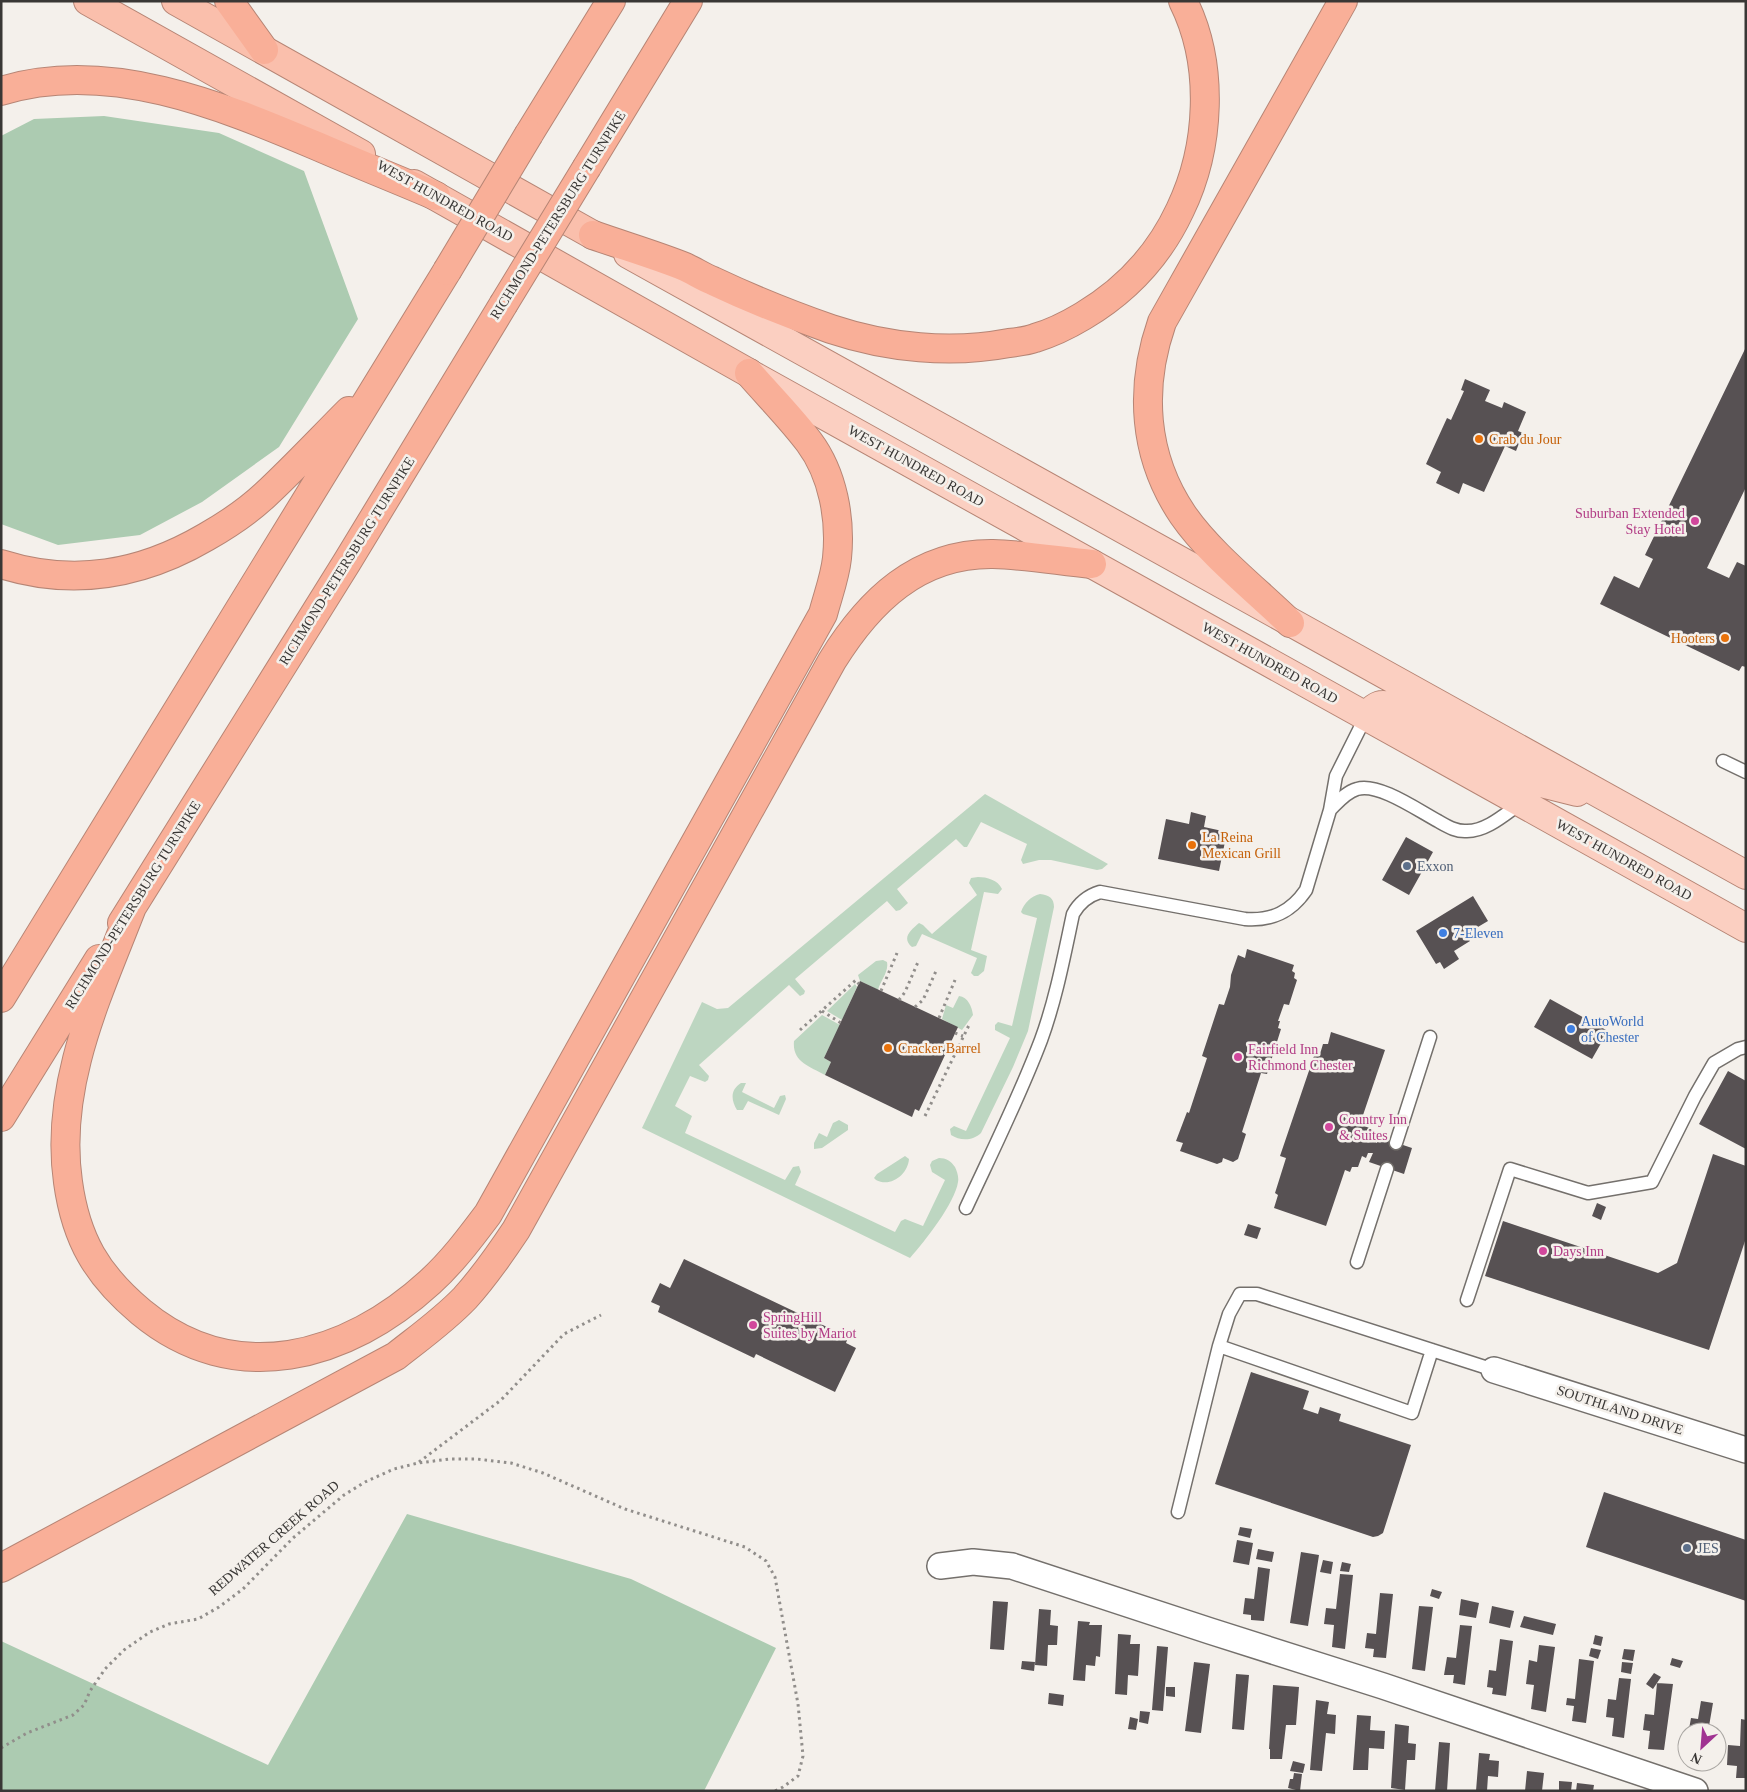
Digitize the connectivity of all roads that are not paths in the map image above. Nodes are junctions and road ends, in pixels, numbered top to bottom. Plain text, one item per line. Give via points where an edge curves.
1 (88, 1) edge
2 (176, 1) edge
3 (229, 1) edge
4 (610, 1) edge
5 (688, 1) edge
6 (708, 1) edge
7 (1183, 1) edge
8 (1343, 1) edge
9 (264, 50) junction
10 (655, 58) junction
11 (1, 91) edge
12 (436, 196) junction
13 (593, 235) junction
14 (749, 373) junction
15 (380, 380) junction
16 (1, 564) edge
17 (1092, 564) junction
18 (1290, 622) junction
19 (1366, 716) junction
20 (1723, 761) dead end
21 (1746, 772) edge
22 (1613, 801) junction
23 (1521, 803) junction
24 (1330, 810) junction
25 (1746, 875) edge
26 (132, 907) junction
27 (1746, 928) edge
28 (1, 998) edge
29 (1430, 1038) dead end
30 (1746, 1047) edge
31 (1, 1117) edge
32 (1396, 1142) dead end
33 (1387, 1168) dead end
34 (966, 1208) dead end
35 (1357, 1262) dead end
36 (1467, 1300) dead end
37 (1219, 1346) junction
38 (1432, 1350) junction
39 (1494, 1370) joint
40 (1746, 1450) edge
41 (1178, 1512) dead end
42 (940, 1566) dead end
43 (1, 1568) edge
44 (1695, 1791) edge

1 - 12 highway, WEST HUNDRED ROAD
2 - 9 highway
3 - 9 highway
4 - 15 highway, bridge
5 - 10 highway, RICHMOND-PETERSBURG TURNPIKE
6 - 10 highway
7 - 13 highway via 1195,33 1204,90 1204,127 1189,192 1173,225 1127,284 1099,307 1035,339 990,347 938,349 883,342 833,329 746,296 686,268
8 - 18 highway via 1162,322 1148,384 1152,442 1160,471 1172,496 1211,548
9 - 13 highway
10 - 26 highway, RICHMOND-PETERSBURG TURNPIKE, bridge
11 - 12 highway via 43,82 82,80 167,92 268,125
12 - 14 highway, WEST HUNDRED ROAD
13 - 18 main road
14 - 17 main road, WEST HUNDRED ROAD
14 - 26 highway via 810,443 832,490 837,518 837,557 823,614 488,1214 461,1250 430,1282 391,1314 361,1332 329,1347 295,1356 263,1358 232,1355 202,1347 168,1332 120,1295 101,1273 84,1243 68,1182 65,1142 68,1102 78,1052
15 - 16 highway via 264,496 226,526 184,550 118,572 84,576 22,571
15 - 28 highway
17 - 19 main road, WEST HUNDRED ROAD
17 - 43 highway via 993,554 971,556 930,566 892,588 859,622 832,661 516,1230 465,1298 396,1356
18 - 22 main road
19 - 22 main road via 1374,707 1384,704 1396,707 1529,780
19 - 23 main road, WEST HUNDRED ROAD
19 - 24 lane via 1336,776
20 - 21 lane
22 - 25 main road
23 - 24 lane via 1484,827 1467,831 1452,829 1371,788 1347,793
23 - 27 main road, WEST HUNDRED ROAD
24 - 34 lane via 1306,890 1286,912 1271,918 1245,919 1100,892 1090,895 1078,905 1041,1039 1013,1109
26 - 31 highway, RICHMOND-PETERSBURG TURNPIKE
29 - 32 lane
30 - 36 lane via 1714,1063 1652,1182 1588,1193 1510,1169
33 - 35 lane
37 - 38 lane via 1229,1314 1240,1294 1257,1294
37 - 38 lane via 1412,1412
37 - 41 lane
38 - 39 lane
39 - 40 street, SOUTHLAND DRIVE
42 - 44 street via 973,1562 1012,1566

